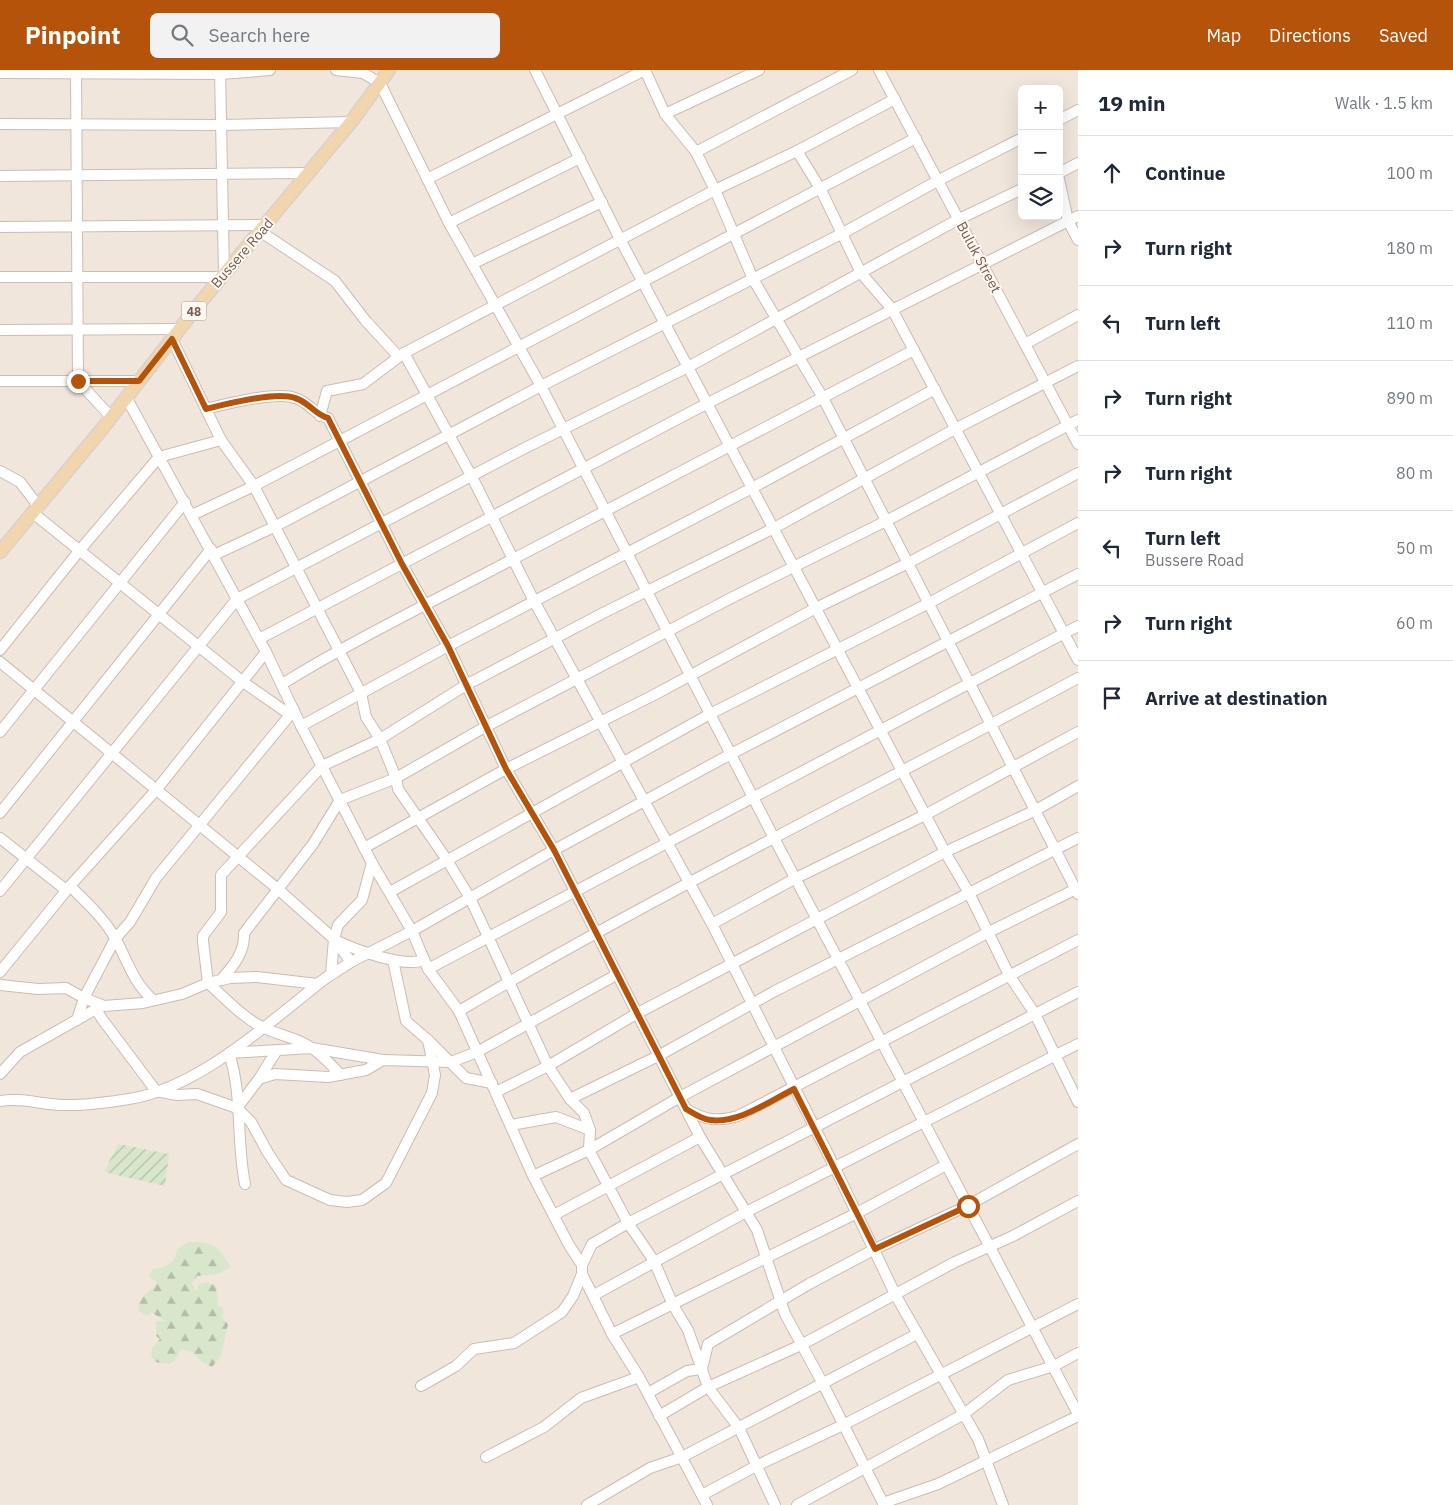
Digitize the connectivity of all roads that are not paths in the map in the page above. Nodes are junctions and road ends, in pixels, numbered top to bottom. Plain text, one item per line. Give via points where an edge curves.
1 (270, 70) edge
2 (336, 70) edge
3 (389, 70) edge
4 (535, 70) edge
5 (759, 70) edge
6 (852, 70) edge
7 (879, 70) edge
8 (76, 72) edge
9 (220, 72) edge
10 (0, 73) edge
11 (380, 83) junction
12 (895, 99) junction
13 (1078, 110) edge
14 (557, 113) junction
15 (665, 114) junction
16 (1063, 118) edge
17 (351, 122) junction
18 (0, 124) edge
19 (76, 124) junction
20 (221, 125) junction
21 (916, 138) junction
22 (1018, 140) edge
23 (797, 151) junction
24 (696, 152) junction
25 (580, 158) junction
26 (1078, 163) edge
27 (1063, 170) edge
28 (222, 173) junction
29 (309, 173) junction
30 (0, 176) edge
31 (76, 176) junction
32 (427, 179) junction
33 (939, 180) junction
34 (715, 190) junction
35 (821, 190) junction
36 (1018, 190) edge
37 (1063, 198) edge
38 (602, 202) junction
39 (1078, 216) edge
40 (959, 219) junction
41 (1068, 221) junction
42 (450, 223) junction
43 (222, 226) junction
44 (0, 227) edge
45 (77, 227) junction
46 (264, 229) junction
47 (843, 233) junction
48 (733, 235) junction
49 (1078, 240) edge
50 (622, 241) junction
51 (474, 264) junction
52 (983, 264) junction
53 (861, 273) junction
54 (223, 276) junction
55 (0, 277) edge
56 (77, 278) junction
57 (753, 279) junction
58 (644, 282) junction
59 (497, 306) junction
60 (892, 309) junction
61 (1078, 315) edge
62 (776, 318) junction
63 (665, 323) junction
64 (0, 330) edge
65 (77, 331) junction
66 (175, 334) junction
67 (1025, 344) junction
68 (519, 346) junction
69 (914, 350) junction
70 (402, 355) junction
71 (798, 358) junction
72 (1078, 366) edge
73 (688, 367) junction
74 (0, 380) edge
75 (78, 381) junction
76 (139, 381) junction
77 (1047, 382) junction
78 (541, 386) junction
79 (935, 390) junction
80 (427, 395) junction
81 (126, 398) junction
82 (823, 398) junction
83 (708, 403) junction
84 (206, 409) junction
85 (320, 416) junction
86 (111, 417) junction
87 (1073, 422) edge
88 (563, 429) junction
89 (955, 429) junction
90 (449, 435) junction
91 (842, 438) junction
92 (221, 440) junction
93 (340, 440) junction
94 (1078, 444) edge
95 (730, 447) junction
96 (159, 457) junction
97 (583, 468) junction
98 (0, 471) edge
99 (977, 472) junction
100 (1078, 473) edge
101 (472, 477) junction
102 (865, 480) junction
103 (361, 482) junction
104 (254, 486) junction
105 (752, 488) junction
106 (185, 502) junction
107 (36, 510) junction
108 (606, 510) junction
109 (1000, 514) junction
110 (192, 515) junction
111 (491, 516) junction
112 (886, 521) junction
113 (1078, 523) edge
114 (382, 524) junction
115 (274, 527) junction
116 (774, 528) junction
117 (1, 549) edge
118 (80, 551) junction
119 (213, 552) junction
120 (628, 552) junction
121 (1020, 552) junction
122 (513, 559) junction
123 (908, 563) junction
124 (402, 564) junction
125 (793, 565) junction
126 (296, 568) junction
127 (1078, 574) edge
128 (120, 583) junction
129 (648, 591) junction
130 (1042, 593) junction
131 (237, 599) junction
132 (534, 601) junction
133 (929, 602) junction
134 (426, 603) junction
135 (816, 608) junction
136 (318, 610) junction
137 (159, 614) junction
138 (1078, 626) edge
139 (668, 632) junction
140 (1064, 634) junction
141 (555, 638) junction
142 (259, 639) junction
143 (949, 642) junction
144 (448, 646) junction
145 (199, 647) junction
146 (838, 649) junction
147 (0, 650) edge
148 (338, 650) junction
149 (266, 652) junction
150 (1078, 660) edge
151 (0, 662) edge
152 (689, 675) junction
153 (1078, 678) edge
154 (578, 679) junction
155 (243, 682) junction
156 (970, 683) junction
157 (282, 684) junction
158 (466, 685) junction
159 (858, 687) junction
160 (34, 689) junction
161 (360, 693) junction
162 (292, 712) junction
163 (710, 714) junction
164 (74, 721) junction
165 (601, 721) junction
166 (991, 725) junction
167 (301, 726) junction
168 (485, 727) junction
169 (880, 730) junction
170 (0, 732) edge
171 (1078, 732) edge
172 (380, 739) junction
173 (114, 753) junction
174 (731, 754) junction
175 (623, 762) junction
176 (322, 766) junction
177 (1014, 766) junction
178 (506, 769) junction
179 (904, 772) junction
180 (396, 778) junction
181 (1078, 786) edge
182 (158, 789) junction
183 (754, 798) junction
184 (340, 800) junction
185 (643, 801) junction
186 (1036, 810) junction
187 (0, 813) edge
188 (531, 814) junction
189 (925, 815) junction
190 (418, 819) junction
191 (200, 826) junction
192 (0, 838) edge
193 (774, 838) junction
194 (1078, 838) edge
195 (665, 843) junction
196 (364, 848) junction
197 (554, 850) junction
198 (1057, 850) junction
199 (945, 852) junction
200 (238, 857) junction
201 (27, 859) junction
202 (447, 860) junction
203 (372, 863) junction
204 (796, 878) junction
205 (688, 883) junction
206 (68, 888) junction
207 (279, 890) junction
208 (575, 890) junction
209 (1077, 890) edge
210 (0, 891) edge
211 (390, 892) junction
212 (969, 893) junction
213 (470, 898) junction
214 (818, 920) junction
215 (712, 924) junction
216 (412, 931) junction
217 (596, 933) junction
218 (987, 933) junction
219 (490, 937) junction
220 (115, 938) junction
221 (334, 939) junction
222 (1078, 940) edge
223 (370, 952) junction
224 (838, 959) junction
225 (393, 960) junction
226 (351, 962) junction
227 (426, 964) junction
228 (732, 965) junction
229 (0, 972) edge
230 (331, 974) junction
231 (616, 975) junction
232 (1009, 975) junction
233 (221, 980) junction
234 (509, 982) junction
235 (208, 983) junction
236 (0, 985) edge
237 (1078, 992) edge
238 (84, 998) junction
239 (153, 1000) junction
240 (861, 1000) junction
241 (752, 1005) junction
242 (98, 1007) junction
243 (459, 1012) junction
244 (636, 1014) junction
245 (1035, 1014) junction
246 (77, 1020) junction
247 (527, 1023) junction
248 (262, 1027) junction
249 (428, 1040) junction
250 (882, 1043) junction
251 (1078, 1044) edge
252 (773, 1047) junction
253 (312, 1048) junction
254 (277, 1050) junction
255 (477, 1052) junction
256 (229, 1053) junction
257 (1056, 1054) junction
258 (658, 1056) junction
259 (383, 1060) junction
260 (433, 1062) junction
261 (451, 1062) junction
262 (548, 1066) junction
263 (0, 1074) edge
264 (341, 1075) junction
265 (260, 1079) junction
266 (903, 1083) junction
267 (494, 1088) junction
268 (794, 1089) junction
269 (156, 1091) junction
270 (680, 1097) junction
271 (570, 1099) junction
272 (0, 1101) edge
273 (1078, 1101) edge
274 (237, 1108) junction
275 (686, 1109) junction
276 (923, 1121) junction
277 (511, 1125) junction
278 (815, 1128) junction
279 (590, 1130) junction
280 (700, 1137) junction
281 (1078, 1144) edge
282 (590, 1150) junction
283 (946, 1165) junction
284 (835, 1168) junction
285 (533, 1176) junction
286 (723, 1176) junction
287 (246, 1184) dead end
288 (608, 1185) junction
289 (1078, 1201) edge
290 (968, 1206) junction
291 (746, 1212) junction
292 (856, 1213) junction
293 (554, 1215) junction
294 (628, 1223) junction
295 (592, 1244) junction
296 (569, 1245) junction
297 (989, 1247) junction
298 (875, 1249) junction
299 (767, 1257) junction
300 (654, 1261) junction
301 (582, 1270) junction
302 (594, 1296) junction
303 (896, 1296) junction
304 (780, 1300) junction
305 (1078, 1304) edge
306 (672, 1305) junction
307 (1033, 1328) junction
308 (612, 1334) junction
309 (916, 1334) junction
310 (801, 1345) junction
311 (1078, 1353) edge
312 (1054, 1366) junction
313 (702, 1369) junction
314 (940, 1373) junction
315 (639, 1377) junction
316 (823, 1384) junction
317 (421, 1386) dead end
318 (708, 1387) junction
319 (648, 1393) junction
320 (964, 1414) junction
321 (1078, 1415) edge
322 (659, 1416) junction
323 (843, 1425) junction
324 (738, 1428) junction
325 (682, 1457) junction
326 (486, 1458) dead end
327 (988, 1460) junction
328 (758, 1465) junction
329 (866, 1469) junction
330 (702, 1495) junction
331 (597, 1502) edge
332 (884, 1504) edge
333 (587, 1505) edge
334 (708, 1505) edge
335 (775, 1505) edge
336 (797, 1505) edge
337 (1003, 1505) edge

1 - 9 street
2 - 11 street via 363,73
3 - 11 main road, Bussere Road / 48
4 - 14 street
5 - 15 street
6 - 24 street
7 - 12 street, Buluk Street
8 - 9 street
8 - 10 street
8 - 19 street
9 - 20 street
11 - 17 main road, Bussere Road / 48
11 - 32 street
12 - 21 street, Buluk Street
12 - 23 street
13 - 16 street
14 - 15 street via 645,70
14 - 25 street
14 - 32 street
15 - 24 street
17 - 20 street
17 - 29 main road, Bussere Road / 48
18 - 19 street
19 - 20 street
19 - 31 street
20 - 28 street
21 - 33 street, Buluk Street
21 - 35 street
22 - 33 street
23 - 34 street
23 - 35 street
24 - 34 street
25 - 38 street
25 - 42 street
26 - 27 street
28 - 29 street
28 - 31 street
28 - 43 street
29 - 46 main road, Bussere Road / 48
30 - 31 street
31 - 45 street
32 - 42 street
33 - 40 street, Buluk Street
33 - 47 street
34 - 48 street
34 - 50 street
35 - 47 street
35 - 48 street
36 - 40 street
37 - 41 street
38 - 50 street
38 - 51 street
39 - 41 street
40 - 52 street, Buluk Street
40 - 53 street
41 - 49 street
41 - 52 street
42 - 51 street
43 - 45 street
43 - 46 street
43 - 54 street
44 - 45 street
45 - 56 street
46 - 54 main road, Bussere Road / 48
46 - 70 street via 335,282 365,320
47 - 53 street
47 - 57 street
48 - 57 street
48 - 58 street
50 - 58 street
50 - 59 street
51 - 59 street
52 - 60 street
52 - 67 street, Buluk Street
53 - 60 street
53 - 62 street
54 - 56 street
54 - 66 main road, Bussere Road / 48
55 - 56 street
56 - 65 street
57 - 62 street
57 - 63 street
58 - 63 street
58 - 68 street
59 - 68 street
59 - 70 street
60 - 69 street
60 - 71 street
61 - 67 street
62 - 71 street
62 - 73 street
63 - 73 street
63 - 78 street
64 - 65 street
65 - 66 street
65 - 75 street
66 - 76 main road, Bussere Road / 48
66 - 84 street
67 - 77 street, Buluk Street
68 - 78 street
68 - 80 street
69 - 79 street
69 - 82 street
70 - 80 street
70 - 85 street via 363,384 326,391
71 - 82 street
71 - 83 street
72 - 77 street
73 - 83 street
73 - 88 street
74 - 75 street
75 - 76 street
75 - 86 street
76 - 81 main road, Bussere Road / 48
77 - 87 street, Buluk Street
77 - 89 street
78 - 88 street
78 - 90 street
79 - 89 street
79 - 91 street
80 - 90 street
80 - 93 street
81 - 86 main road, Bussere Road / 48
81 - 96 street
82 - 91 street
82 - 95 street
83 - 95 street
83 - 97 street
84 - 85 street via 259,399 294,397
84 - 92 street
85 - 93 street via 328,418
86 - 107 main road, Bussere Road / 48
87 - 94 street, Buluk Street
87 - 99 street
88 - 97 street
88 - 101 street
89 - 99 street
89 - 102 street
90 - 101 street
90 - 103 street
91 - 102 street
91 - 105 street
92 - 96 street
92 - 104 street
93 - 103 street
93 - 104 street
95 - 105 street
95 - 108 street
96 - 106 street
96 - 118 street
97 - 108 street
97 - 111 street
98 - 107 street via 20,482
99 - 109 street
99 - 112 street
100 - 109 street
101 - 111 street
101 - 114 street
102 - 112 street
102 - 116 street
103 - 114 street
103 - 115 street
104 - 110 street
104 - 115 street
105 - 116 street
105 - 120 street
106 - 110 street
106 - 128 street
107 - 117 main road, Bussere Road / 48
107 - 118 street
108 - 120 street
108 - 122 street
109 - 121 street
109 - 123 street
110 - 119 street
111 - 122 street
111 - 124 street
112 - 123 street
112 - 125 street
113 - 121 street
114 - 124 street
114 - 126 street
115 - 119 street
115 - 126 street
116 - 125 street
116 - 129 street
118 - 128 street
118 - 147 street
119 - 131 street
119 - 137 street
120 - 129 street
120 - 132 street
121 - 130 street
121 - 133 street
122 - 132 street
122 - 134 street
123 - 133 street
123 - 135 street
124 - 134 street
124 - 136 street
125 - 135 street
125 - 139 street
126 - 131 street
126 - 136 street
127 - 130 street
128 - 137 street
128 - 160 street
129 - 139 street
129 - 141 street
130 - 140 street
130 - 143 street
131 - 142 street
131 - 145 street
132 - 141 street
132 - 144 street
133 - 143 street
133 - 146 street
134 - 144 street
134 - 148 street
135 - 146 street
135 - 152 street
136 - 142 street
136 - 148 street
137 - 145 street
137 - 164 street
138 - 140 street
139 - 152 street
139 - 154 street
140 - 150 street
140 - 156 street
141 - 154 street
141 - 158 street
142 - 149 street
143 - 156 street
143 - 159 street
144 - 158 street
144 - 161 street
145 - 155 street
145 - 173 street
146 - 159 street
146 - 163 street
148 - 157 street
148 - 161 street
149 - 155 street
149 - 157 street
151 - 160 street
152 - 163 street
152 - 165 street
153 - 166 street
154 - 165 street
154 - 168 street
155 - 162 street
155 - 182 street
156 - 166 street
156 - 169 street
157 - 162 street
158 - 168 street
158 - 172 street
159 - 169 street
159 - 174 street
160 - 164 street
160 - 170 street
161 - 167 street
161 - 172 street via 366,717
162 - 167 street
162 - 191 street
163 - 174 street
163 - 175 street
164 - 173 street
164 - 187 street
165 - 175 street
165 - 178 street
166 - 177 street
166 - 179 street
167 - 176 street
168 - 178 street
168 - 180 street
169 - 179 street
169 - 183 street
171 - 177 street
172 - 176 street
172 - 180 street
173 - 182 street
173 - 201 street
174 - 183 street
174 - 185 street
175 - 185 street
175 - 188 street
176 - 184 street
176 - 200 street
177 - 186 street
177 - 189 street
178 - 188 street
178 - 190 street
179 - 189 street
179 - 193 street
180 - 184 street
180 - 190 street via 398,790
181 - 186 street
182 - 191 street
182 - 206 street
183 - 193 street
183 - 195 street
184 - 196 street
184 - 207 street
185 - 195 street
185 - 197 street
186 - 198 street
186 - 199 street
188 - 197 street
188 - 202 street
189 - 199 street
189 - 204 street
190 - 196 street
190 - 202 street
191 - 200 street
191 - 220 street via 156,878 130,922
192 - 201 street
193 - 204 street
193 - 205 street
194 - 198 street
195 - 205 street
195 - 208 street
196 - 203 street
197 - 208 street
197 - 213 street
198 - 209 street
198 - 212 street
199 - 212 street
199 - 214 street
200 - 207 street
200 - 235 street via 221,875 221,912 203,936
201 - 206 street
201 - 210 street
202 - 211 street
202 - 213 street
203 - 211 street
203 - 221 street via 362,900 338,925
204 - 214 street
204 - 215 street
205 - 215 street
205 - 217 street
206 - 220 street via 93,908
206 - 229 street
207 - 221 street
207 - 233 street via 244,933 242,951
208 - 217 street
208 - 219 street
209 - 218 street
211 - 216 street
212 - 218 street
212 - 224 street
213 - 216 street
213 - 219 street
214 - 224 street
214 - 228 street
215 - 228 street
216 - 223 street
216 - 227 street
217 - 231 street
217 - 234 street
218 - 232 street
218 - 240 street
219 - 227 street
219 - 234 street
220 - 238 street
220 - 239 street via 132,974
221 - 223 street via 350,948
221 - 226 street
221 - 230 street
222 - 232 street
223 - 225 street
223 - 226 street
224 - 240 street
224 - 241 street
225 - 227 street
225 - 249 street via 406,1021
226 - 230 street
227 - 243 street
228 - 241 street
228 - 244 street
230 - 233 street via 317,984 258,977
230 - 248 street
231 - 244 street
231 - 247 street
232 - 245 street
232 - 250 street
233 - 235 street
234 - 243 street
234 - 247 street
235 - 239 street via 182,994
235 - 248 street
236 - 238 street via 66,988
237 - 245 street
238 - 242 street
238 - 246 street
239 - 242 street via 143,1004
240 - 250 street
240 - 252 street
241 - 252 street
241 - 258 street
242 - 246 street
242 - 269 street
243 - 255 street
244 - 258 street
244 - 262 street
245 - 257 street
245 - 266 street
246 - 263 street via 20,1052
247 - 255 street
247 - 262 street
248 - 253 street
248 - 256 street
249 - 260 street
249 - 261 street
250 - 266 street
250 - 268 street
251 - 257 street
252 - 268 street
252 - 270 street
253 - 254 street
253 - 259 street
253 - 264 street
254 - 256 street
254 - 265 street
255 - 261 street
255 - 267 street
256 - 269 street via 184,1081
256 - 274 street via 239,1094
257 - 273 street
257 - 276 street
258 - 270 street
258 - 271 street
259 - 260 street
259 - 264 street via 366,1070
260 - 261 street
260 - 274 street via 432,1093 396,1165 386,1182 362,1200 330,1200 286,1180 251,1122
261 - 267 street via 466,1078
262 - 267 street
262 - 271 street
264 - 265 street via 275,1074
265 - 274 street
266 - 276 street
266 - 278 street
267 - 277 street
268 - 275 street via 725,1120 710,1120
268 - 278 street
269 - 272 street via 131,1099 65,1106 10,1099
269 - 274 street via 196,1094
270 - 275 street
270 - 282 street
271 - 279 street via 584,1113
274 - 287 street
275 - 280 street
276 - 283 street
276 - 284 street
277 - 279 street via 556,1117
277 - 285 street
278 - 284 street
278 - 286 street
279 - 282 street
280 - 286 street
280 - 288 street
281 - 290 street
282 - 285 street
282 - 288 street
283 - 290 street
283 - 292 street
284 - 291 street
284 - 292 street
285 - 293 street
286 - 291 street
286 - 294 street
288 - 293 street
288 - 294 street
289 - 297 street
290 - 297 street
290 - 298 street
291 - 299 street
291 - 300 street
292 - 298 street
292 - 299 street
293 - 296 street
294 - 295 street
294 - 300 street
295 - 296 street
295 - 301 street
296 - 301 street
297 - 303 street via 955,1262
297 - 307 street
298 - 303 street
298 - 304 street
299 - 304 street
299 - 306 street
300 - 302 street
300 - 306 street
301 - 302 street
301 - 317 street via 573,1296 562,1312 514,1343 474,1349 456,1366
302 - 308 street
303 - 309 street
303 - 310 street
304 - 310 street
304 - 313 street via 708,1344
305 - 307 street
306 - 308 street
306 - 313 street via 688,1330
307 - 312 street
307 - 314 street
308 - 315 street
309 - 314 street
309 - 316 street
310 - 316 street
310 - 318 street
311 - 312 street
312 - 320 street via 1002,1383
312 - 321 street
313 - 318 street
313 - 319 street via 687,1371
314 - 320 street
314 - 323 street
315 - 319 street
315 - 326 street via 581,1398 544,1428
316 - 323 street
316 - 324 street
318 - 322 street
318 - 324 street
319 - 322 street
320 - 327 street
320 - 329 street
321 - 327 street
322 - 325 street
323 - 328 street
323 - 329 street
324 - 325 street
324 - 328 street
325 - 330 street
325 - 331 street via 650,1468
327 - 332 street via 938,1484
327 - 337 street
328 - 330 street
328 - 335 street
329 - 332 street
329 - 336 street
330 - 334 street
331 - 333 street

